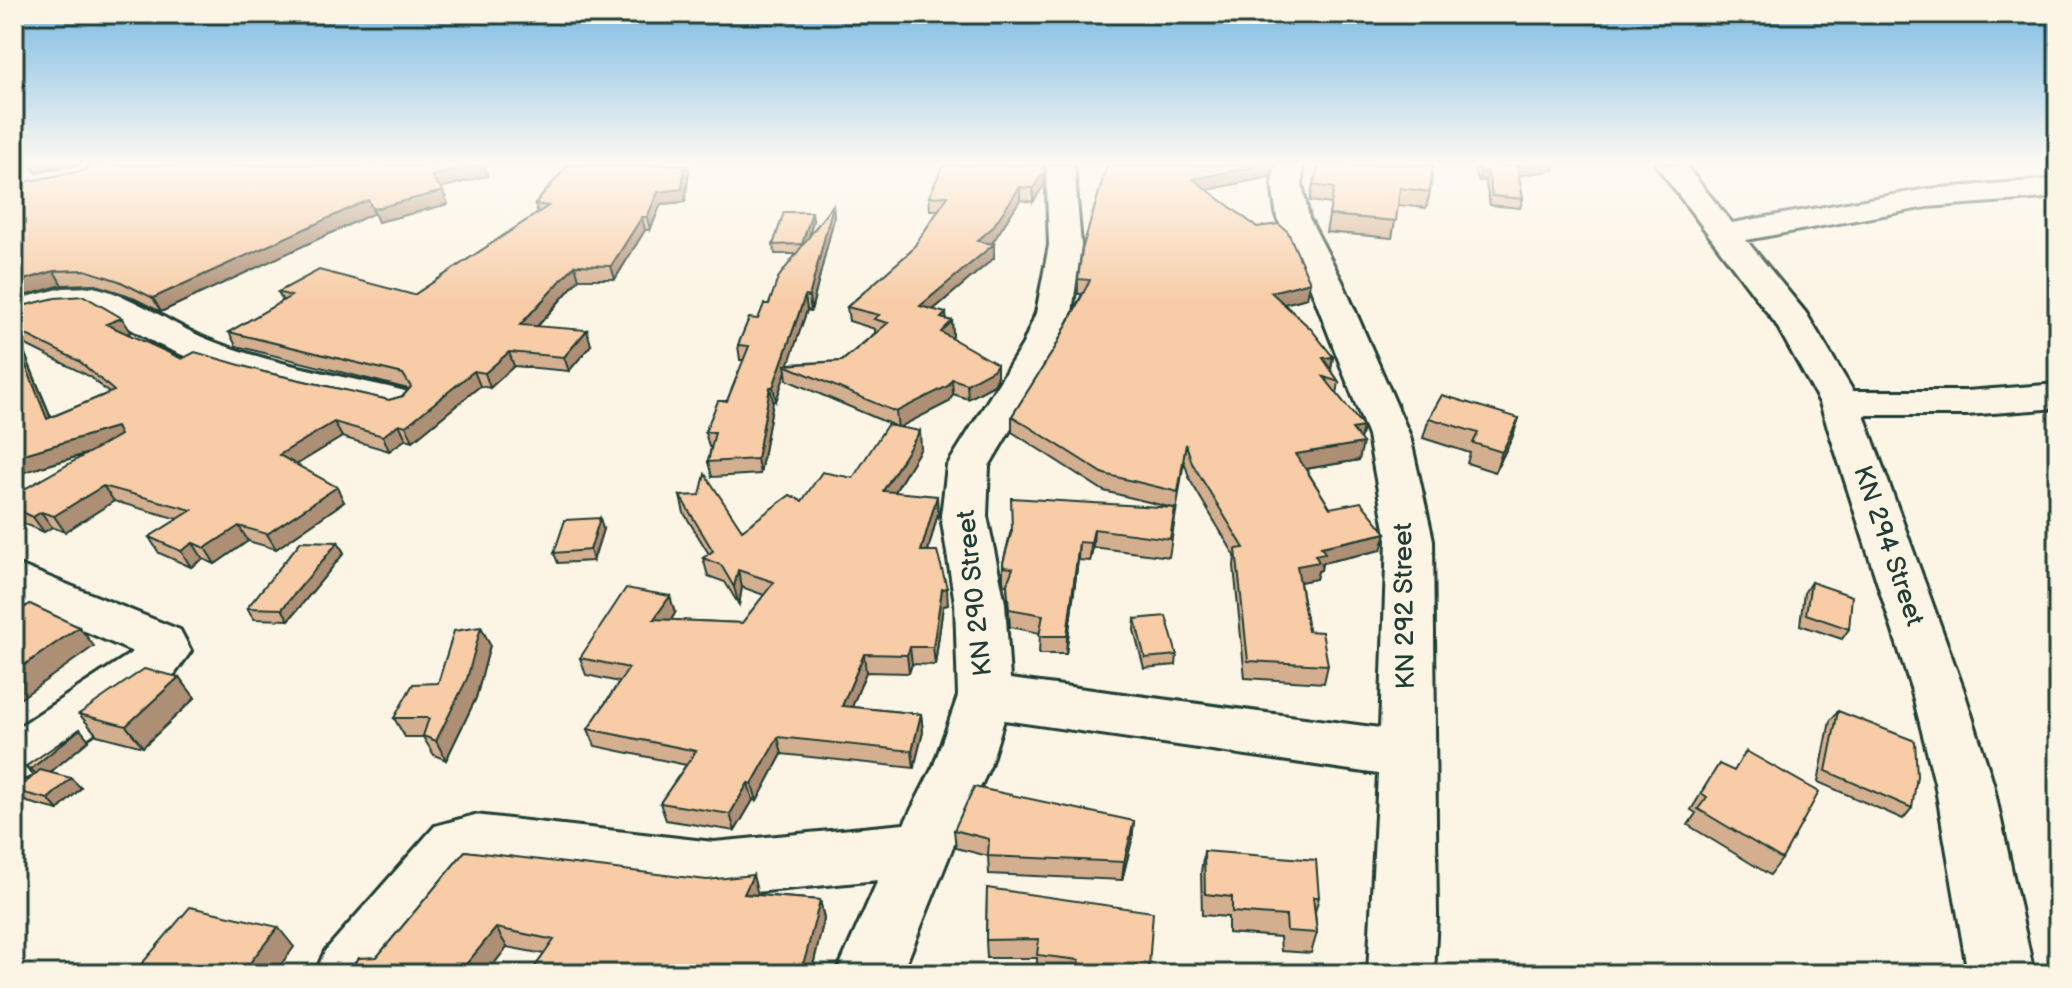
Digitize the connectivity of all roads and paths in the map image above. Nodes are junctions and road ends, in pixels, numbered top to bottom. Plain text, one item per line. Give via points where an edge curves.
1 (1063, 211) edge
2 (1292, 211) edge
3 (1707, 211) edge
4 (1854, 211) edge
5 (1726, 234) junction
6 (14, 311) edge
7 (2058, 396) edge
8 (395, 400) edge
9 (1840, 403) junction
10 (14, 580) edge
11 (985, 696) junction
12 (1408, 755) junction
13 (14, 759) edge
14 (922, 849) junction
15 (348, 974) edge
16 (869, 974) edge
17 (1401, 974) edge
18 (2001, 974) edge

1 - 11 street, KN 290 Street via 1065,245 1054,313 1042,344 968,466 964,516 980,603
2 - 12 street, KN 292 Street via 1389,436 1410,540
3 - 5 street, KN 294 Street
4 - 5 street
5 - 9 street, KN 294 Street via 1793,321
6 - 8 street via 69,297 94,297 180,341 271,373
7 - 9 street via 1966,403
9 - 18 street, KN 294 Street via 1937,688 1960,770
10 - 13 street via 162,643 165,651 153,665
11 - 12 street
11 - 14 street, KN 290 Street via 962,766
12 - 17 street, KN 292 Street
14 - 15 street via 714,869 475,841 456,845
14 - 16 street, KN 290 Street

